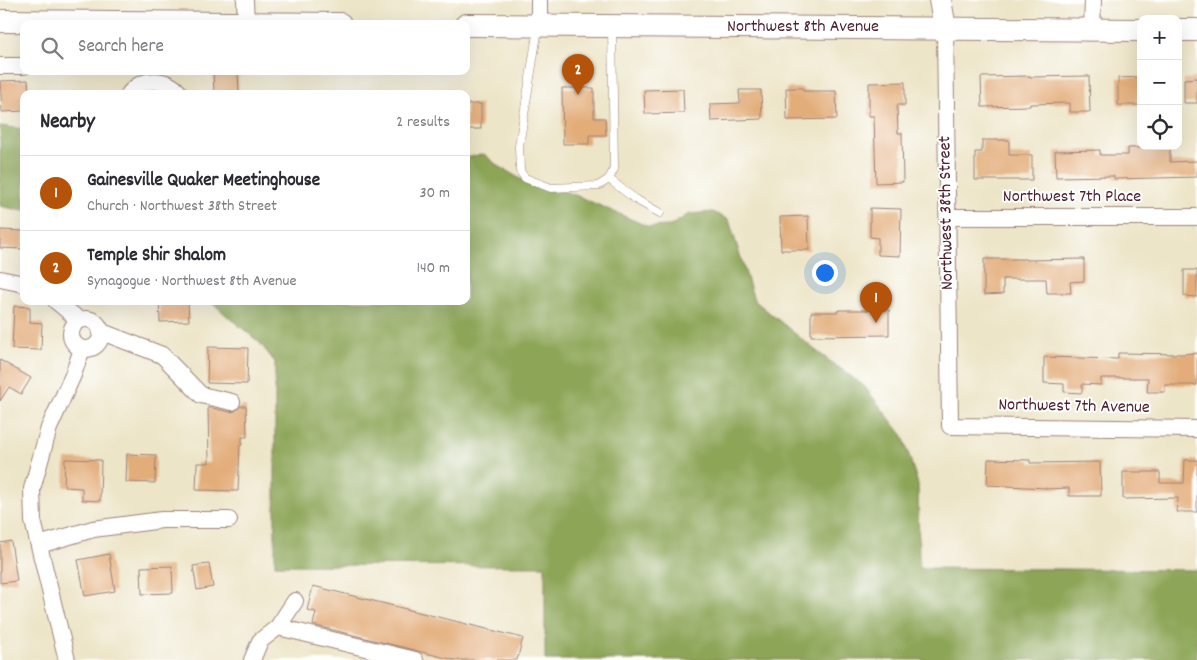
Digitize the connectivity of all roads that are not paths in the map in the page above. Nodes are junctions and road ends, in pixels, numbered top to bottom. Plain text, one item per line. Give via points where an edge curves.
1 (245, 0) edge
2 (539, 0) edge
3 (940, 0) edge
4 (1093, 0) edge
5 (246, 20) edge
6 (0, 21) edge
7 (20, 21) edge
8 (470, 25) edge
9 (539, 25) junction
10 (612, 26) junction
11 (945, 28) junction
12 (1092, 29) junction
13 (1137, 30) edge
14 (1182, 30) edge
15 (1197, 30) edge
16 (0, 66) edge
17 (20, 66) edge
18 (141, 77) edge
19 (134, 90) edge
20 (176, 90) edge
21 (609, 178) junction
22 (660, 213) dead end
23 (948, 217) junction
24 (1197, 217) edge
25 (0, 279) edge
26 (20, 283) edge
27 (61, 305) edge
28 (79, 320) junction
29 (102, 332) junction
30 (82, 349) junction
31 (232, 402) dead end
32 (950, 426) joint
33 (1197, 428) edge
34 (230, 520) dead end
35 (39, 545) junction
36 (295, 601) dead end
37 (278, 627) junction
38 (67, 660) edge
39 (252, 660) edge
40 (415, 660) edge

1 - 5 street
2 - 9 street
3 - 11 street, Northwest 38th Street
4 - 12 street
6 - 7 street
8 - 9 street, Northwest 8th Avenue
9 - 10 street, Northwest 8th Avenue
9 - 21 lane via 520,146 520,171 525,178 551,188 598,186
10 - 11 street, Northwest 8th Avenue
10 - 21 lane via 614,169
11 - 12 street, Northwest 8th Avenue
11 - 23 street, Northwest 38th Street
12 - 13 street, Northwest 8th Avenue
14 - 15 street
16 - 17 street
18 - 19 street
18 - 20 street via 163,82
21 - 22 lane via 635,199
23 - 24 street, Northwest 7th Place
23 - 32 street, Northwest 38th Street
25 - 26 street
27 - 28 street
28 - 29 street via 91,319
28 - 30 street via 74,324 71,335 72,341
29 - 30 street via 94,348
29 - 31 street via 162,356 201,396
30 - 35 street via 49,428 32,489 33,521
32 - 33 street, Northwest 7th Avenue
34 - 35 street via 162,520 93,529
35 - 38 street
36 - 37 street
37 - 39 street via 260,641
37 - 40 street

